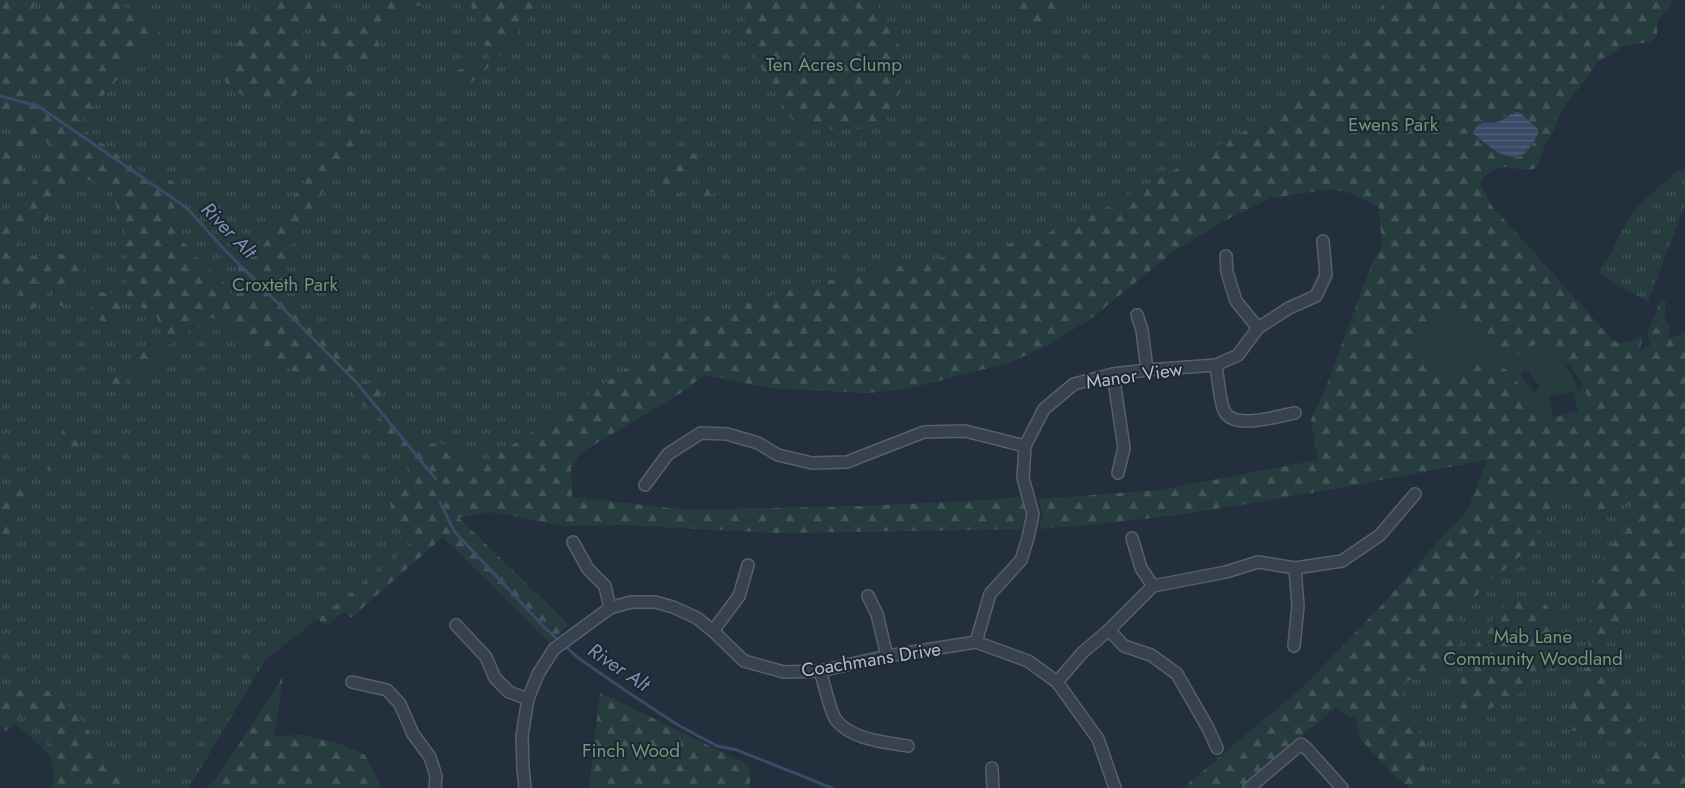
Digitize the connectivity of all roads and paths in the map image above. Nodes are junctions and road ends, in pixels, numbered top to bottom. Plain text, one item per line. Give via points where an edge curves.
1 (1323, 241) dead end
2 (1226, 256) dead end
3 (1137, 315) dead end
4 (1258, 328) junction
5 (1216, 364) junction
6 (1147, 370) junction
7 (1113, 374) junction
8 (1295, 413) dead end
9 (1025, 446) junction
10 (1118, 472) dead end
11 (645, 485) dead end
12 (1415, 494) dead end
13 (1132, 538) dead end
14 (573, 542) dead end
15 (748, 566) dead end
16 (1295, 568) junction
17 (1153, 586) junction
18 (868, 596) dead end
19 (610, 608) junction
20 (456, 625) dead end
21 (1109, 630) junction
22 (713, 631) junction
23 (976, 642) junction
24 (1294, 646) dead end
25 (887, 656) junction
26 (820, 671) junction
27 (352, 682) dead end
28 (1057, 682) junction
29 (528, 699) junction
30 (908, 746) dead end
31 (1217, 748) dead end
32 (992, 768) dead end
33 (435, 788) edge
34 (525, 788) edge
35 (993, 788) edge
36 (1114, 788) edge
37 (1249, 788) edge
38 (1342, 788) edge

1 - 4 street, Manor View via 1326,275 1316,296 1289,308
2 - 4 street via 1236,301
3 - 6 street
4 - 5 street, Manor View via 1238,355
5 - 6 street, Manor View
5 - 8 street via 1223,410 1230,418 1245,422
6 - 7 street, Manor View
7 - 9 street, Manor View via 1074,384 1044,409
7 - 10 street via 1124,448
9 - 11 street via 965,431 924,432 847,462 812,463 778,455 758,443 728,434 701,434 668,454
9 - 23 street, Manor View via 1023,478 1033,514 1030,530 1021,560 990,594
12 - 16 street via 1380,535 1342,562
13 - 17 street via 1141,568
14 - 19 street via 588,569 605,586
15 - 22 street via 739,596
16 - 17 street via 1258,562 1226,572
16 - 24 street via 1298,606
17 - 21 street
18 - 25 street via 877,614
19 - 22 street, Coachmans Drive via 631,602 673,606 697,618
19 - 29 street, Coachmans Drive via 554,649 538,674
20 - 29 street via 486,657 495,678 509,692
21 - 28 street via 1083,652
21 - 31 street via 1124,646 1151,655 1177,674
22 - 26 street, Coachmans Drive via 744,661 784,672
23 - 25 street, Coachmans Drive
23 - 28 street, Coachmans Drive via 1028,661
25 - 26 street, Coachmans Drive
26 - 30 street via 835,719 849,733
27 - 33 street via 387,690 400,704 413,734 430,757 436,776
28 - 36 street, Coachmans Drive via 1098,739
29 - 34 street, Coachmans Drive via 522,736
32 - 35 street
37 - 38 street via 1301,744

